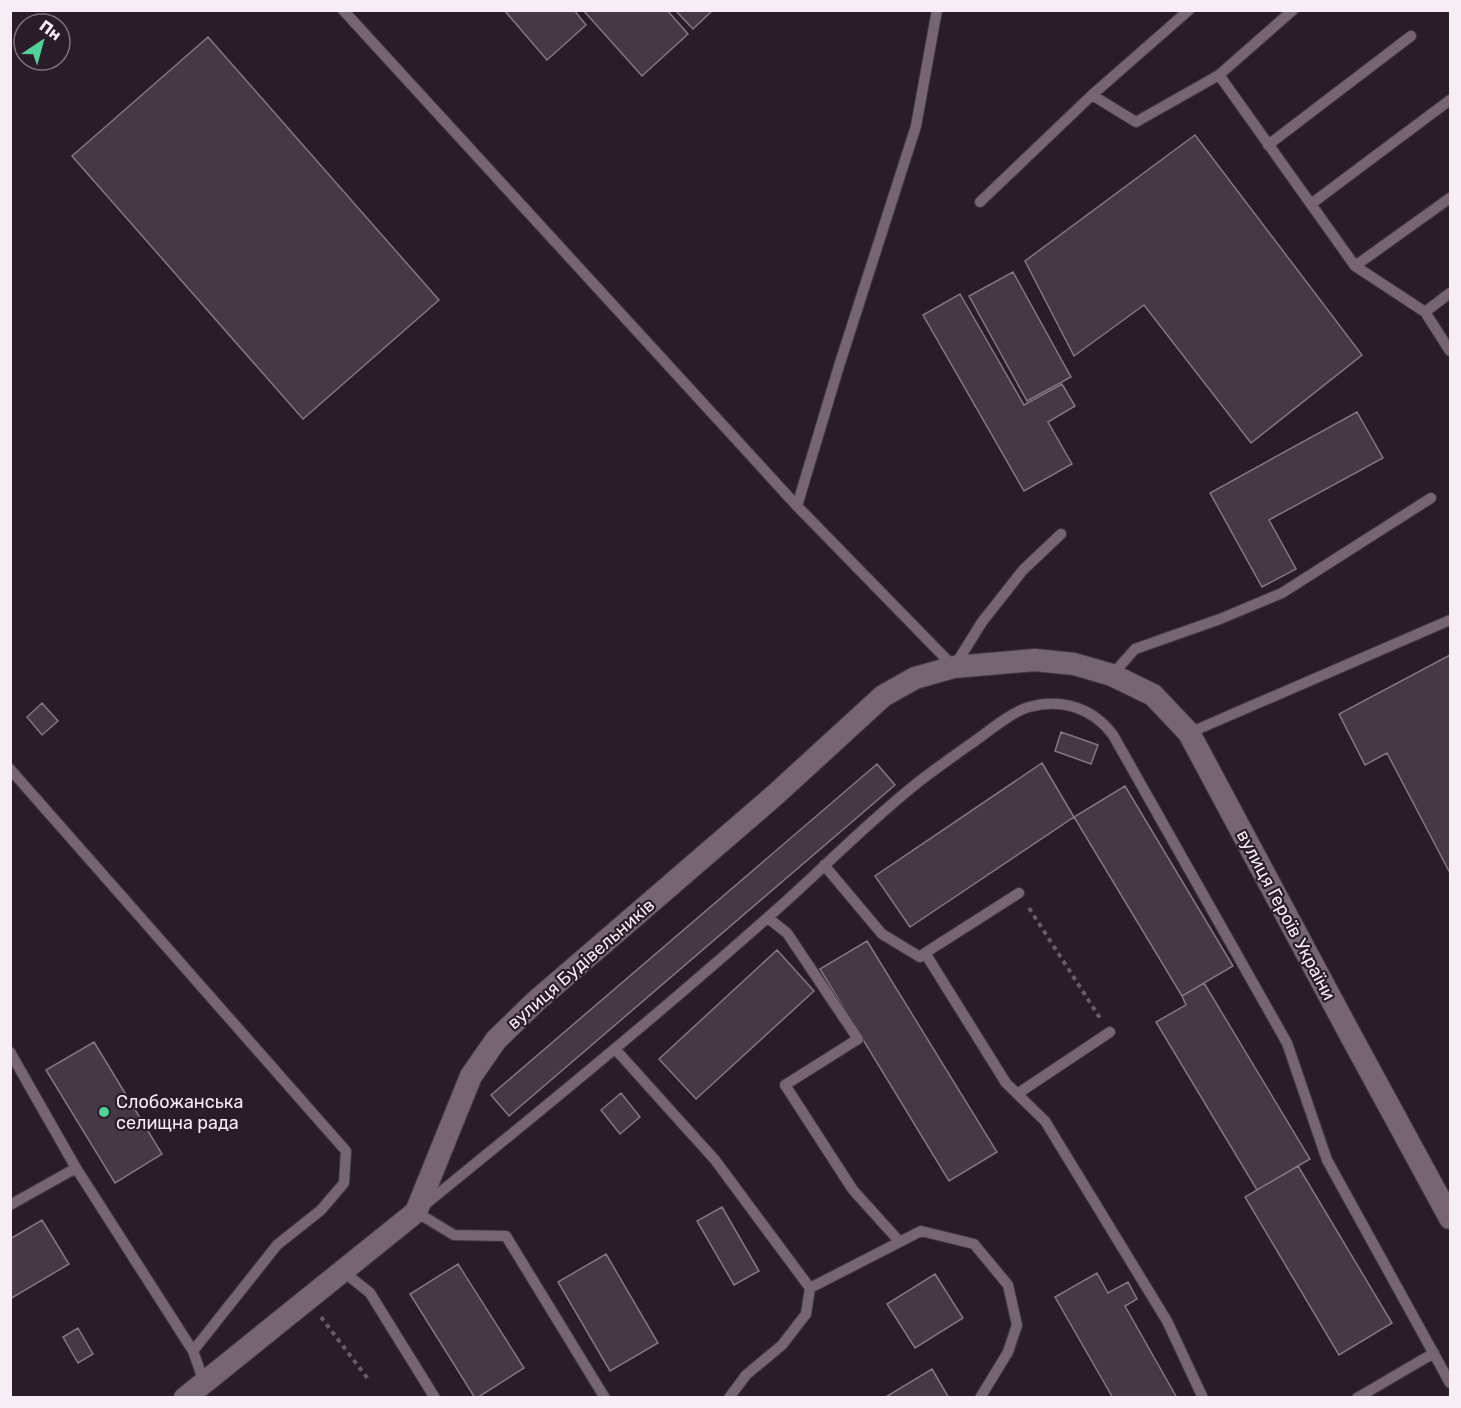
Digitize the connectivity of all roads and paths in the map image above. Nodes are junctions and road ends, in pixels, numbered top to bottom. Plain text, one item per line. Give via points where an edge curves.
1 (343, 10) edge
2 (937, 10) edge
3 (1189, 10) edge
4 (1293, 10) edge
5 (1411, 36) dead end
6 (1219, 75) junction
7 (1092, 96) junction
8 (1450, 100) edge
9 (1268, 145) junction
10 (1450, 198) edge
11 (980, 202) dead end
12 (1311, 204) junction
13 (1355, 266) junction
14 (1450, 293) edge
15 (1425, 312) junction
16 (1450, 351) edge
17 (1431, 498) dead end
18 (797, 506) junction
19 (1061, 534) dead end
20 (1450, 620) edge
21 (1074, 664) joint
22 (954, 667) junction
23 (1112, 675) junction
24 (1189, 733) junction
25 (10, 769) edge
26 (824, 865) junction
27 (1019, 892) joint
28 (768, 918) junction
29 (925, 953) junction
30 (1110, 1032) joint
31 (616, 1050) junction
32 (10, 1052) edge
33 (1017, 1094) junction
34 (76, 1168) junction
35 (10, 1205) edge
36 (416, 1212) junction
37 (1450, 1218) edge
38 (899, 1241) junction
39 (344, 1272) junction
40 (810, 1288) junction
41 (308, 1300) junction
42 (194, 1352) junction
43 (1434, 1353) junction
44 (368, 1379) dead end
45 (204, 1382) junction
46 (1450, 1383) edge
47 (185, 1398) edge
48 (435, 1398) edge
49 (605, 1398) edge
50 (729, 1398) edge
51 (980, 1398) edge
52 (1203, 1398) edge
53 (1357, 1398) edge

1 - 18 lane
2 - 18 lane via 916,126
3 - 7 lane
4 - 6 lane
5 - 9 lane
6 - 7 lane via 1136,122
6 - 9 lane
7 - 11 lane
8 - 12 lane
9 - 12 lane
10 - 13 lane
12 - 13 lane
13 - 15 lane
14 - 15 lane
15 - 16 lane
17 - 23 lane via 1281,593 1135,649
18 - 22 lane
19 - 22 lane via 1023,570 982,622
20 - 24 lane
21 - 22 street, вулиця Будівельників via 1035,660
21 - 23 street, вулиця Героїв України
22 - 36 street, вулиця Будівельників via 915,678 883,696 496,1040 471,1076
23 - 24 street, вулиця Героїв України via 1153,695
24 - 37 street, вулиця Героїв України
25 - 42 lane via 346,1151 344,1183 321,1210 278,1245
26 - 28 lane
26 - 29 lane via 882,934 920,957
26 - 43 lane via 920,781 1027,707 1076,706 1105,724 1287,1043 1327,1160
27 - 29 lane
27 - 30 path
28 - 31 lane
28 - 38 lane via 787,933 858,1039 785,1085 853,1190
29 - 33 lane via 1006,1083
30 - 33 lane
31 - 36 lane
31 - 40 lane via 715,1160
32 - 34 lane
33 - 52 lane via 1045,1121 1167,1320
34 - 35 lane
34 - 42 lane
36 - 39 street, вулиця Будівельників
36 - 49 lane via 454,1235 506,1236
38 - 40 lane
38 - 51 lane via 921,1231 974,1244 1008,1285 1017,1324 1008,1352
39 - 41 street, вулиця Будівельників
39 - 48 lane via 370,1293
40 - 50 lane via 806,1314 783,1345 746,1375
41 - 44 path
41 - 45 street, вулиця Будівельників
42 - 45 lane
43 - 46 lane
43 - 53 lane
45 - 47 street, вулиця Будівельників

